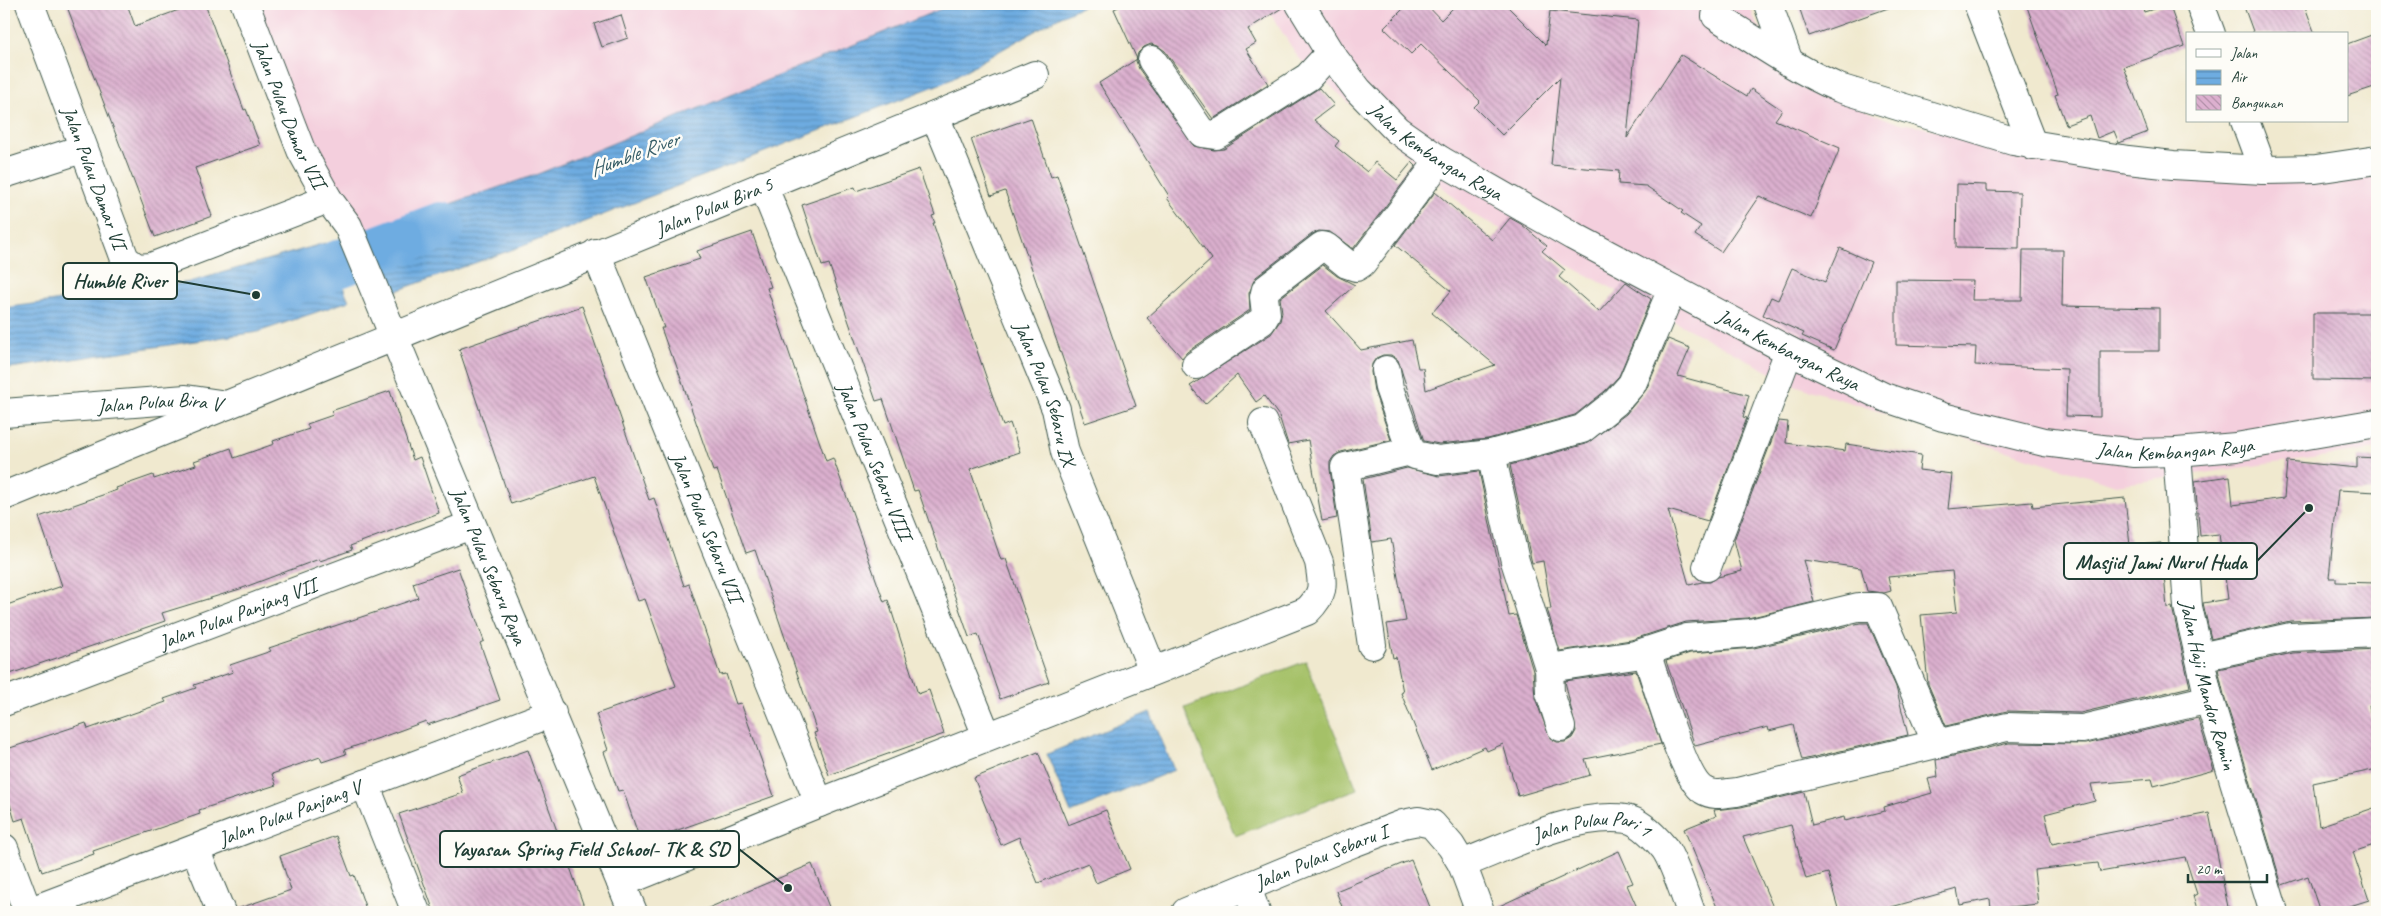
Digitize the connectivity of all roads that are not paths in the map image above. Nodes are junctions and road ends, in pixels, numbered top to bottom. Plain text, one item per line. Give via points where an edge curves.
1 (30, 4) edge
2 (244, 4) edge
3 (1300, 4) edge
4 (1768, 4) edge
5 (1978, 4) edge
6 (2200, 4) edge
7 (1716, 16) dead end
8 (2210, 32) edge
9 (1330, 54) junction
10 (1152, 60) dead end
11 (1789, 62) junction
12 (1035, 75) dead end
13 (934, 116) junction
14 (2245, 122) edge
15 (2033, 146) junction
16 (82, 149) junction
17 (1440, 160) junction
18 (2377, 160) edge
19 (2263, 170) junction
20 (4, 173) edge
21 (764, 185) junction
22 (340, 215) junction
23 (596, 253) junction
24 (1672, 289) junction
25 (389, 327) junction
26 (1789, 351) junction
27 (1196, 365) dead end
28 (1386, 370) dead end
29 (227, 405) junction
30 (4, 414) edge
31 (1263, 423) dead end
32 (2377, 423) edge
33 (1410, 451) junction
34 (2177, 452) junction
35 (1491, 454) junction
36 (4, 496) edge
37 (471, 525) junction
38 (1707, 567) dead end
39 (2377, 633) edge
40 (1372, 645) dead end
41 (1646, 652) junction
42 (2200, 657) junction
43 (1549, 668) junction
44 (1153, 671) junction
45 (2209, 698) junction
46 (4, 702) edge
47 (552, 713) junction
48 (1561, 726) dead end
49 (987, 736) junction
50 (1937, 744) junction
51 (365, 784) junction
52 (819, 803) junction
53 (4, 848) edge
54 (195, 849) junction
55 (1468, 862) junction
56 (621, 884) junction
57 (1251, 900) edge
58 (28, 912) edge
59 (220, 912) edge
60 (416, 912) edge
61 (633, 912) edge
62 (1186, 912) edge
63 (1480, 912) edge
64 (1691, 912) edge
65 (2274, 912) edge

1 - 16 street, Jalan Pulau Damar VI
2 - 22 street, Jalan Pulau Damar VII via 301,150
3 - 9 street, Jalan Kembangan Raya
4 - 11 street
5 - 15 street
6 - 8 street
7 - 11 street
9 - 10 street via 1308,77 1223,131 1208,136 1202,133
9 - 17 street, Jalan Kembangan Raya via 1358,90 1397,130
11 - 15 street via 1839,88
12 - 13 street, Jalan Pulau Bira 5
13 - 21 street, Jalan Pulau Bira 5
13 - 44 street, Jalan Pulau Sebaru IX via 1056,409 1065,452
14 - 19 street
15 - 19 street via 2173,165
16 - 20 street
16 - 22 street, Jalan Pulau Damar VI via 125,258 137,268 151,267
17 - 24 street, Jalan Kembangan Raya
17 - 27 street via 1362,264 1356,267 1347,264 1322,246 1266,289 1266,314 1262,321
18 - 19 street via 2316,169
21 - 23 street, Jalan Pulau Bira 5
21 - 49 street, Jalan Pulau Sebaru VIII
22 - 25 street, Jalan Pulau Sebaru Raya
23 - 25 street, Jalan Pulau Bira 5
23 - 52 street, Jalan Pulau Sebaru VII
24 - 26 street, Jalan Kembangan Raya
24 - 35 street via 1632,384 1616,402 1582,429
25 - 29 street, Jalan Pulau Bira V
25 - 37 street, Jalan Pulau Sebaru Raya
26 - 34 street, Jalan Kembangan Raya via 1884,397 1943,417 2044,442 2135,453
26 - 38 street
28 - 33 street
29 - 30 street, Jalan Pulau Bira V via 186,399
29 - 36 street
31 - 44 street via 1319,562 1322,582 1319,599 1307,611 1288,620
32 - 34 street, Jalan Kembangan Raya via 2236,448
33 - 35 street via 1438,460
33 - 40 street via 1346,466
34 - 42 street, Jalan Haji Mandor Ramin via 2188,607
35 - 43 street via 1515,562
37 - 46 street, Jalan Pulau Panjang VII
37 - 47 street, Jalan Pulau Sebaru Raya
39 - 42 street via 2290,637
41 - 43 street
41 - 50 street via 1687,638 1750,633 1858,608 1878,607
41 - 50 street via 1685,761 1697,785 1714,794 1737,792
42 - 45 street, Jalan Haji Mandor Ramin
43 - 48 street via 1550,693
44 - 49 street
45 - 50 street via 2082,729 2007,726
45 - 65 street, Jalan Haji Mandor Ramin
47 - 51 street, Jalan Pulau Panjang V
47 - 56 street, Jalan Pulau Sebaru Raya
49 - 52 street
51 - 54 street, Jalan Pulau Panjang V
51 - 60 street
52 - 56 street
53 - 58 street
54 - 58 street, Jalan Pulau Panjang V
54 - 59 street
55 - 57 street, Jalan Pulau Sebaru I via 1432,824 1418,821 1353,843
55 - 63 street
55 - 64 street, Jalan Pulau Pari 1 via 1564,826 1628,819 1647,831 1666,850
56 - 61 street, Jalan Pulau Sebaru Raya
57 - 62 street, Jalan Pulau Sebaru I

